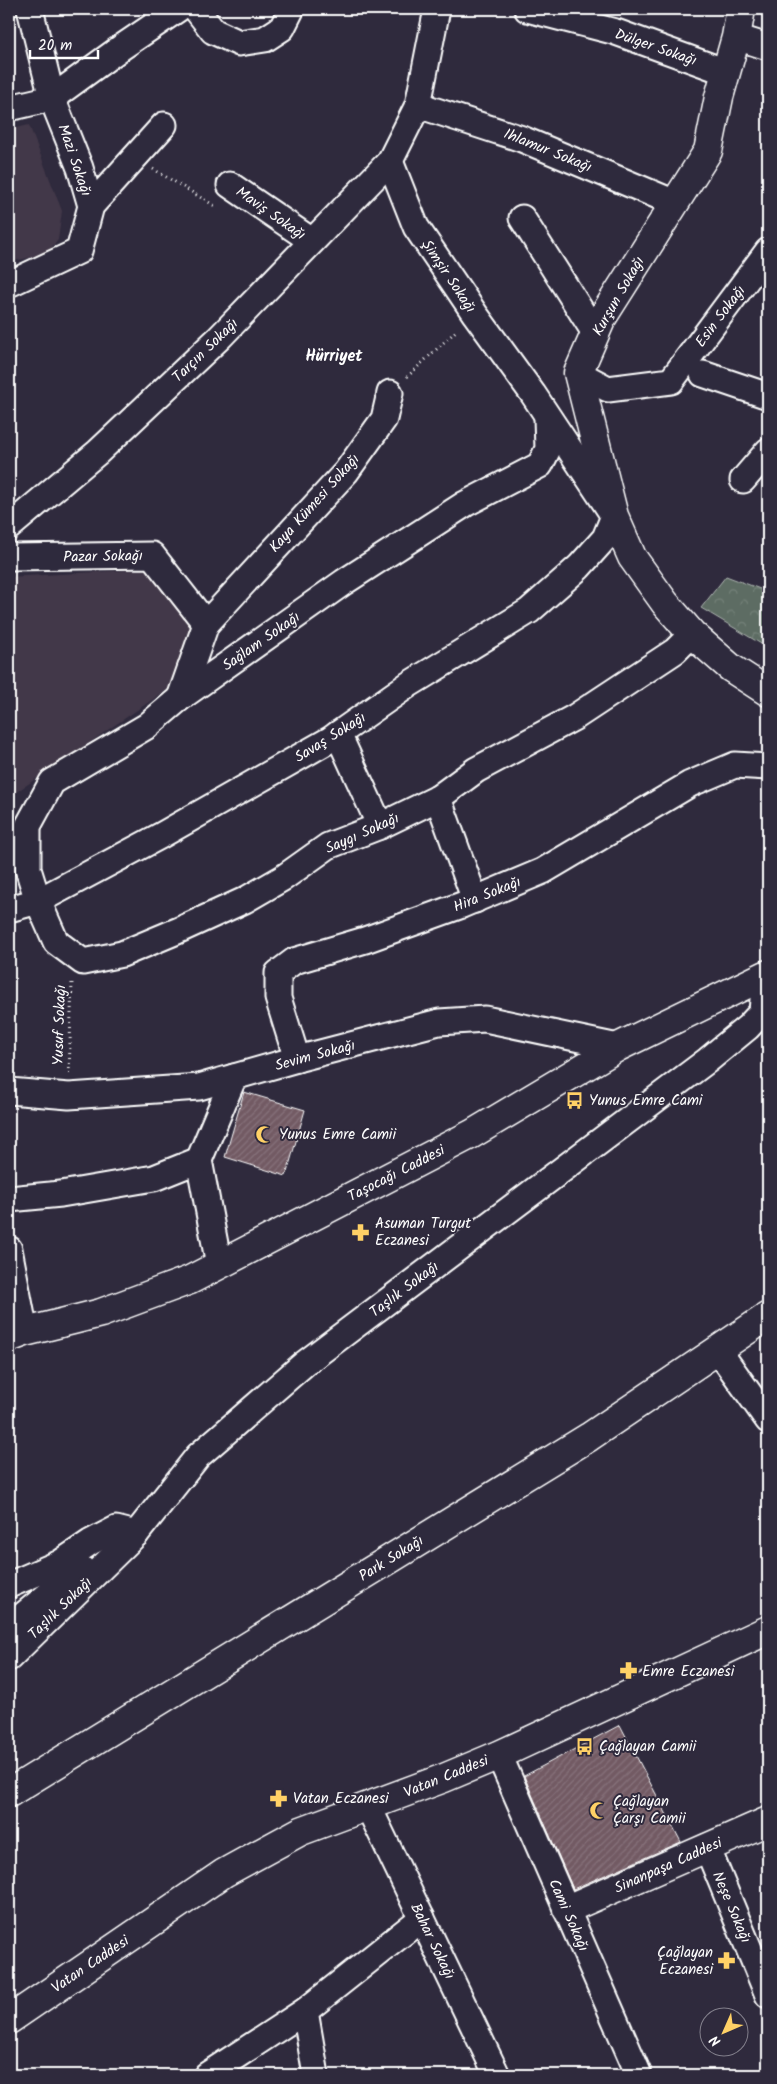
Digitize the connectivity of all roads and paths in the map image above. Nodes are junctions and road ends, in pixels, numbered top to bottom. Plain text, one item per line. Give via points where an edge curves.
1 (30, 9) edge
2 (178, 9) edge
3 (196, 9) edge
4 (437, 9) edge
5 (527, 9) edge
6 (741, 9) edge
7 (291, 10) dead end
8 (736, 37) junction
9 (768, 47) edge
10 (726, 72) junction
11 (52, 98) junction
12 (418, 105) junction
13 (9, 108) edge
14 (164, 125) dead end
15 (134, 158) junction
16 (390, 162) junction
17 (230, 185) joint
18 (675, 203) junction
19 (91, 206) junction
20 (522, 218) dead end
21 (312, 241) junction
22 (768, 251) edge
23 (9, 284) edge
24 (475, 314) junction
25 (595, 333) junction
26 (578, 373) junction
27 (703, 374) dead end
28 (390, 393) joint
29 (768, 396) edge
30 (547, 418) junction
31 (768, 451) edge
32 (540, 465) junction
33 (743, 480) dead end
34 (591, 484) junction
35 (614, 516) junction
36 (9, 527) edge
37 (9, 555) edge
38 (206, 624) junction
39 (692, 634) junction
40 (768, 672) edge
41 (768, 692) edge
42 (180, 698) junction
43 (338, 734) junction
44 (768, 768) edge
45 (438, 798) junction
46 (380, 826) junction
47 (475, 900) junction
48 (38, 902) junction
49 (9, 909) edge
50 (73, 954) junction
51 (767, 974) edge
52 (618, 1047) junction
53 (297, 1059) junction
54 (234, 1078) junction
55 (9, 1091) edge
56 (69, 1096) junction
57 (199, 1160) junction
58 (9, 1199) edge
59 (9, 1249) edge
60 (219, 1265) junction
61 (768, 1316) edge
62 (17, 1335) edge
63 (718, 1350) junction
64 (768, 1420) edge
65 (136, 1534) junction
66 (111, 1558) junction
67 (9, 1584) edge
68 (9, 1627) edge
69 (768, 1630) edge
70 (9, 1658) edge
71 (499, 1755) junction
72 (9, 1793) edge
73 (368, 1806) junction
74 (768, 1821) edge
75 (706, 1847) junction
76 (567, 1909) junction
77 (422, 1918) junction
78 (768, 1995) edge
79 (305, 2011) junction
80 (9, 2020) edge
81 (207, 2075) edge
82 (316, 2075) edge
83 (497, 2075) edge
84 (639, 2075) edge

1 - 11 street, Mazi Sokağı
2 - 11 street
3 - 7 street via 213,31 239,43 266,39 282,28
4 - 12 street
5 - 10 street, Dülger Sokağı via 616,32
6 - 8 street, Kurşun Sokağı
8 - 9 street
8 - 10 street, Kurşun Sokağı
10 - 18 street, Kurşun Sokağı via 708,151
11 - 13 street
11 - 19 street, Mazi Sokağı via 80,168
12 - 16 street
12 - 18 street, Ihlamur Sokağı via 522,139
14 - 15 street, Mazi Sokağı
15 - 17 path, Maviş Sokağı via 215,206
15 - 19 street, Mazi Sokağı
16 - 21 street, Tarçın Sokağı
16 - 24 street, Şimşir Sokağı via 416,228
17 - 21 street, Maviş Sokağı
18 - 25 street, Kurşun Sokağı
19 - 23 street via 80,251
20 - 25 street
21 - 36 street, Tarçın Sokağı via 219,338 98,452
22 - 26 street, Esin Sokağı via 671,380 608,389
24 - 28 path
24 - 30 street, Şimşir Sokağı
25 - 26 street, Kurşun Sokağı
26 - 35 street
27 - 29 street
28 - 38 street, Kaya Kümesi Sokağı via 384,419 346,472
30 - 32 street via 548,449
30 - 34 street, Şimşir Sokağı
31 - 33 street
32 - 34 street
32 - 42 street, Sağlam Sokağı via 465,504 344,582
34 - 35 street, Şimşir Sokağı
35 - 39 street via 632,557
35 - 43 street, Savaş Sokağı via 605,538 579,567 529,611 408,684
37 - 38 street, Pazar Sokağı via 152,555
38 - 42 street
39 - 40 street via 751,660
39 - 41 street via 731,668
39 - 45 street, Saygı Sokağı via 675,652 576,717 476,770
42 - 48 street, Sağlam Sokağı via 147,726 52,782 28,826 28,869
43 - 46 street
43 - 48 street, Savaş Sokağı
44 - 47 street, Hira Sokağı via 735,764 690,784 543,871
45 - 46 street, Saygı Sokağı
45 - 47 street
46 - 50 street, Saygı Sokağı via 328,846 283,878 244,900 122,954 83,962
47 - 53 street, Hira Sokağı via 365,940 294,961 278,973 278,998
48 - 49 street, Savaş Sokağı
48 - 50 street, Saygı Sokağı via 56,942
50 - 56 path, Yusuf Sokağı
51 - 52 street, Taşocağı Caddesi
51 - 65 street, Taşlık Sokağı via 762,1012 748,1027 304,1364 198,1456
52 - 53 street, Sevim Sokağı via 485,1019 439,1022
52 - 60 street, Taşocağı Caddesi via 472,1134
53 - 54 street, Sevim Sokağı
54 - 56 street, Sevim Sokağı via 199,1087
54 - 57 street
55 - 56 street, Sevim Sokağı
57 - 58 street via 154,1178 61,1194
57 - 60 street
59 - 62 street
60 - 62 street, Taşocağı Caddesi via 190,1280 101,1313
61 - 63 street, Park Sokağı
63 - 64 street
63 - 72 street, Park Sokağı via 580,1442
65 - 66 street, Taşlık Sokağı
65 - 67 street via 116,1529 60,1563
66 - 68 street, Taşlık Sokağı via 83,1566
66 - 70 street, Taşlık Sokağı
69 - 71 street, Vatan Caddesi
71 - 73 street, Vatan Caddesi
71 - 76 street, Cami Sokağı
73 - 77 street, Bahar Sokağı
73 - 80 street, Vatan Caddesi via 301,1831 224,1873
74 - 75 street, Sinanpaşa Caddesi
75 - 76 street, Sinanpaşa Caddesi
75 - 78 street, Neşe Sokağı
76 - 84 street, Cami Sokağı
77 - 79 street
77 - 83 street, Bahar Sokağı
79 - 81 street
79 - 82 street

